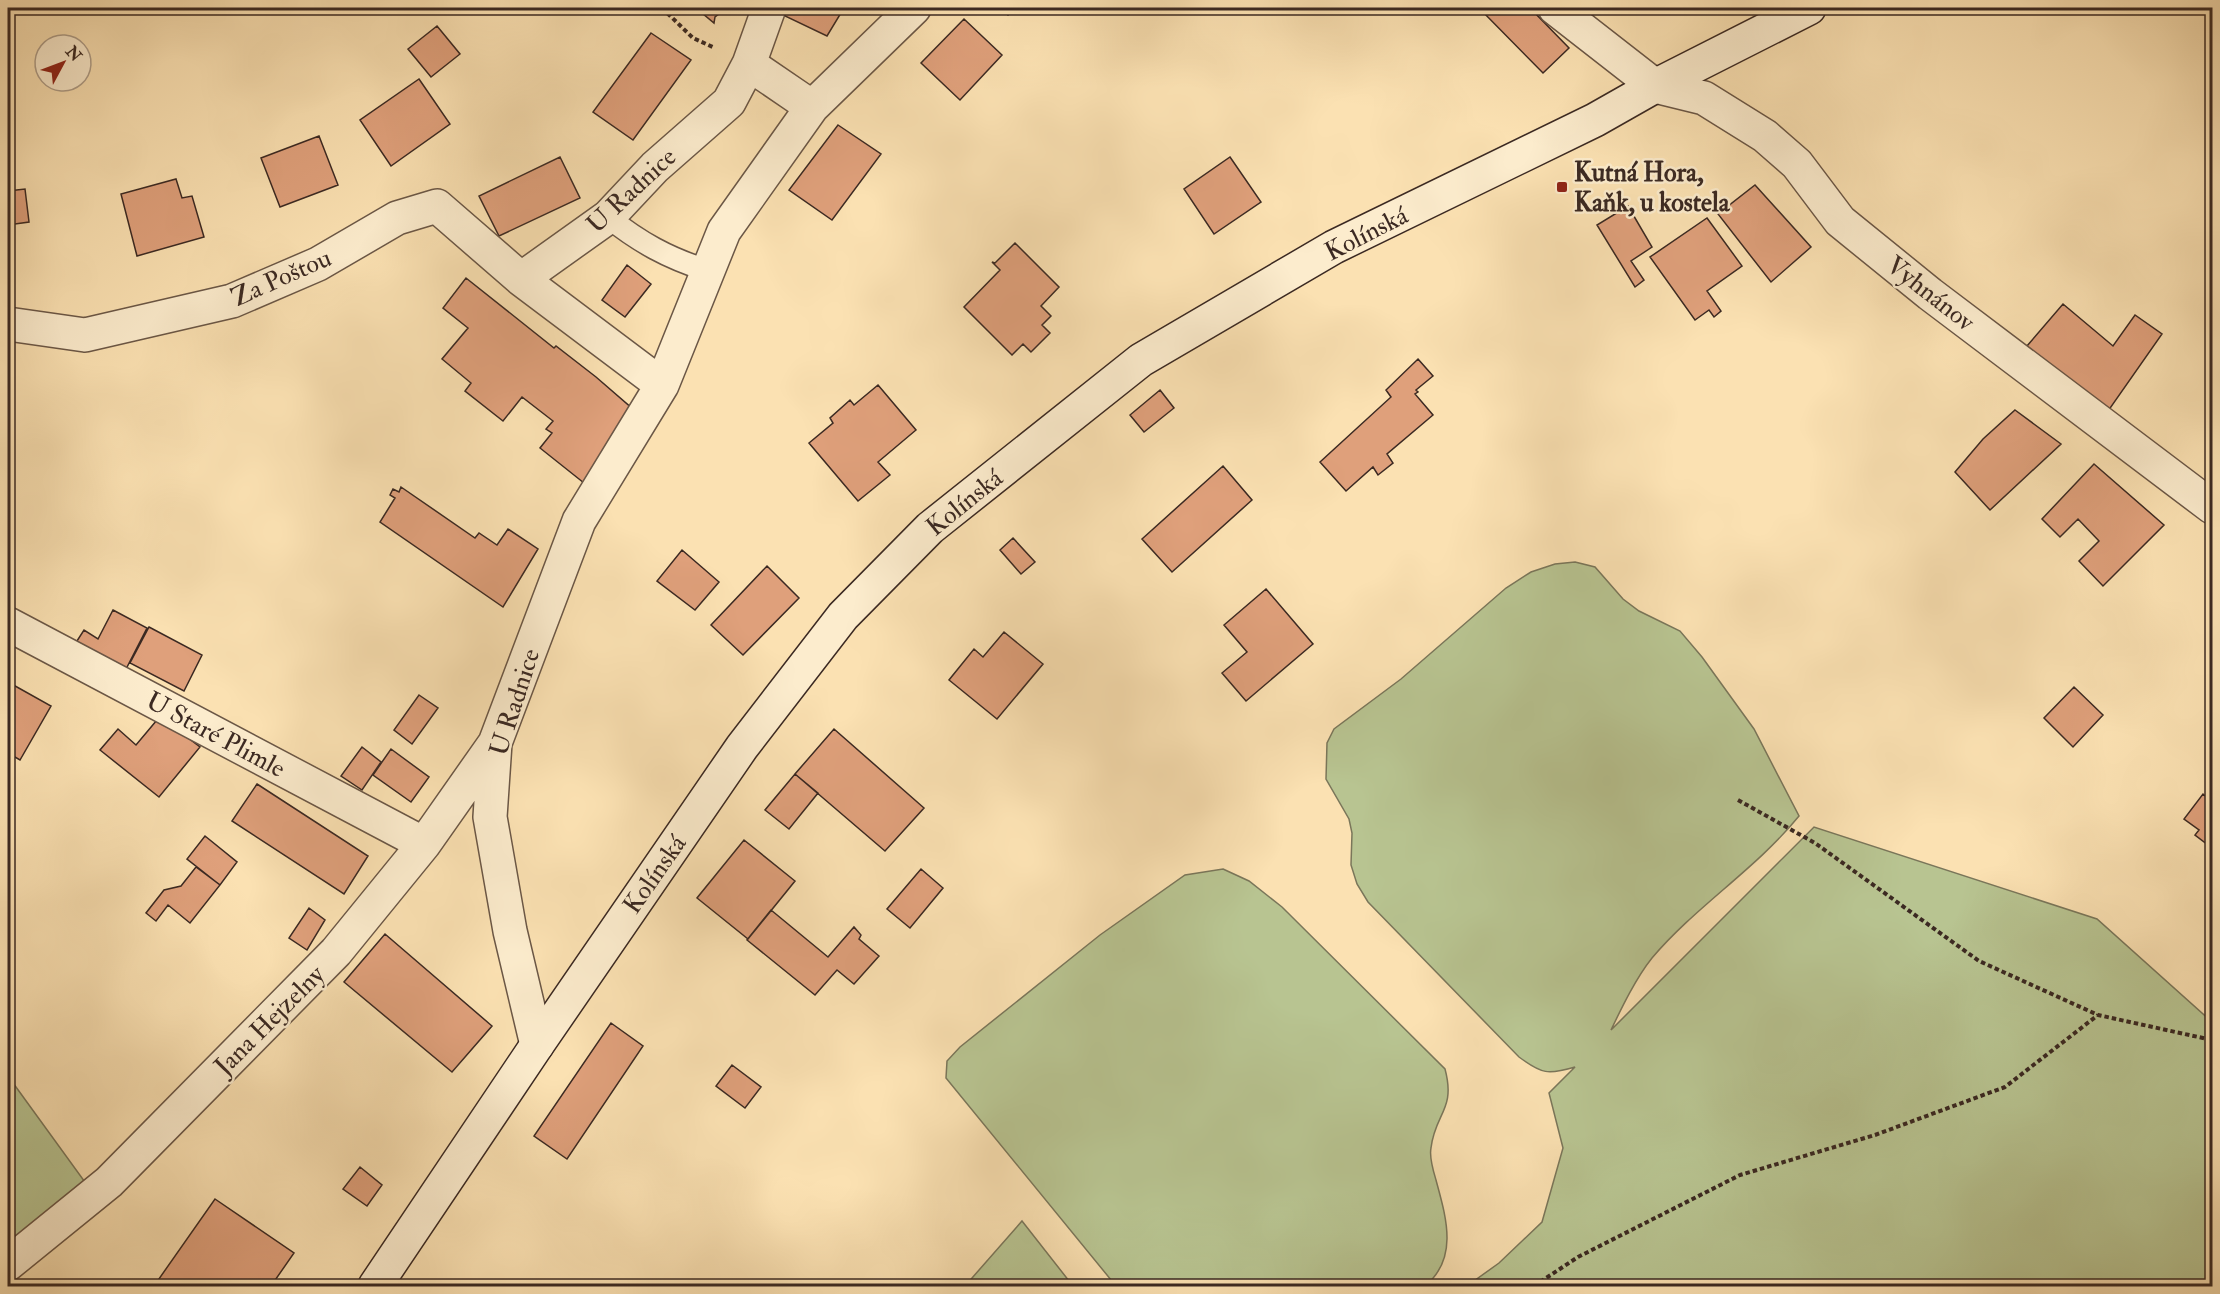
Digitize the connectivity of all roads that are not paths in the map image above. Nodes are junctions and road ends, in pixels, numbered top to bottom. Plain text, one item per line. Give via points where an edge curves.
1 (769, 8) edge
2 (914, 8) edge
3 (1555, 8) edge
4 (1809, 8) edge
5 (749, 64) junction
6 (1654, 86) junction
7 (812, 108) junction
8 (608, 217) junction
9 (706, 270) junction
10 (521, 279) junction
11 (8, 324) edge
12 (662, 385) junction
13 (2212, 507) edge
14 (8, 624) edge
15 (495, 743) junction
16 (424, 844) junction
17 (537, 1045) junction
18 (8, 1264) edge
19 (375, 1287) edge

1 - 5 street, U Radnice
2 - 7 street, U Radnice
3 - 6 street
4 - 6 street, Kolínská
5 - 7 street
5 - 8 street, U Radnice via 729,102 655,167
6 - 13 street, Vyhnánov via 1704,98 1765,136 1797,165 1840,221 1930,294
6 - 17 street, Kolínská via 1595,120 1334,247 1141,360 930,528 843,616 742,747
7 - 9 street, U Radnice via 724,231
8 - 9 lane via 671,259
8 - 10 street, U Radnice
9 - 12 street, U Radnice
10 - 11 street, Za Poštou via 437,206 397,218 318,264 232,301 85,335
10 - 12 street
12 - 15 street, U Radnice via 579,520
14 - 16 street, U Staré Plimle
15 - 16 street, Jana Hejzelny
15 - 17 street, U Radnice via 490,817 510,932
16 - 18 street, Jana Hejzelny via 336,952 143,1148 109,1182
17 - 19 street, Kolínská

